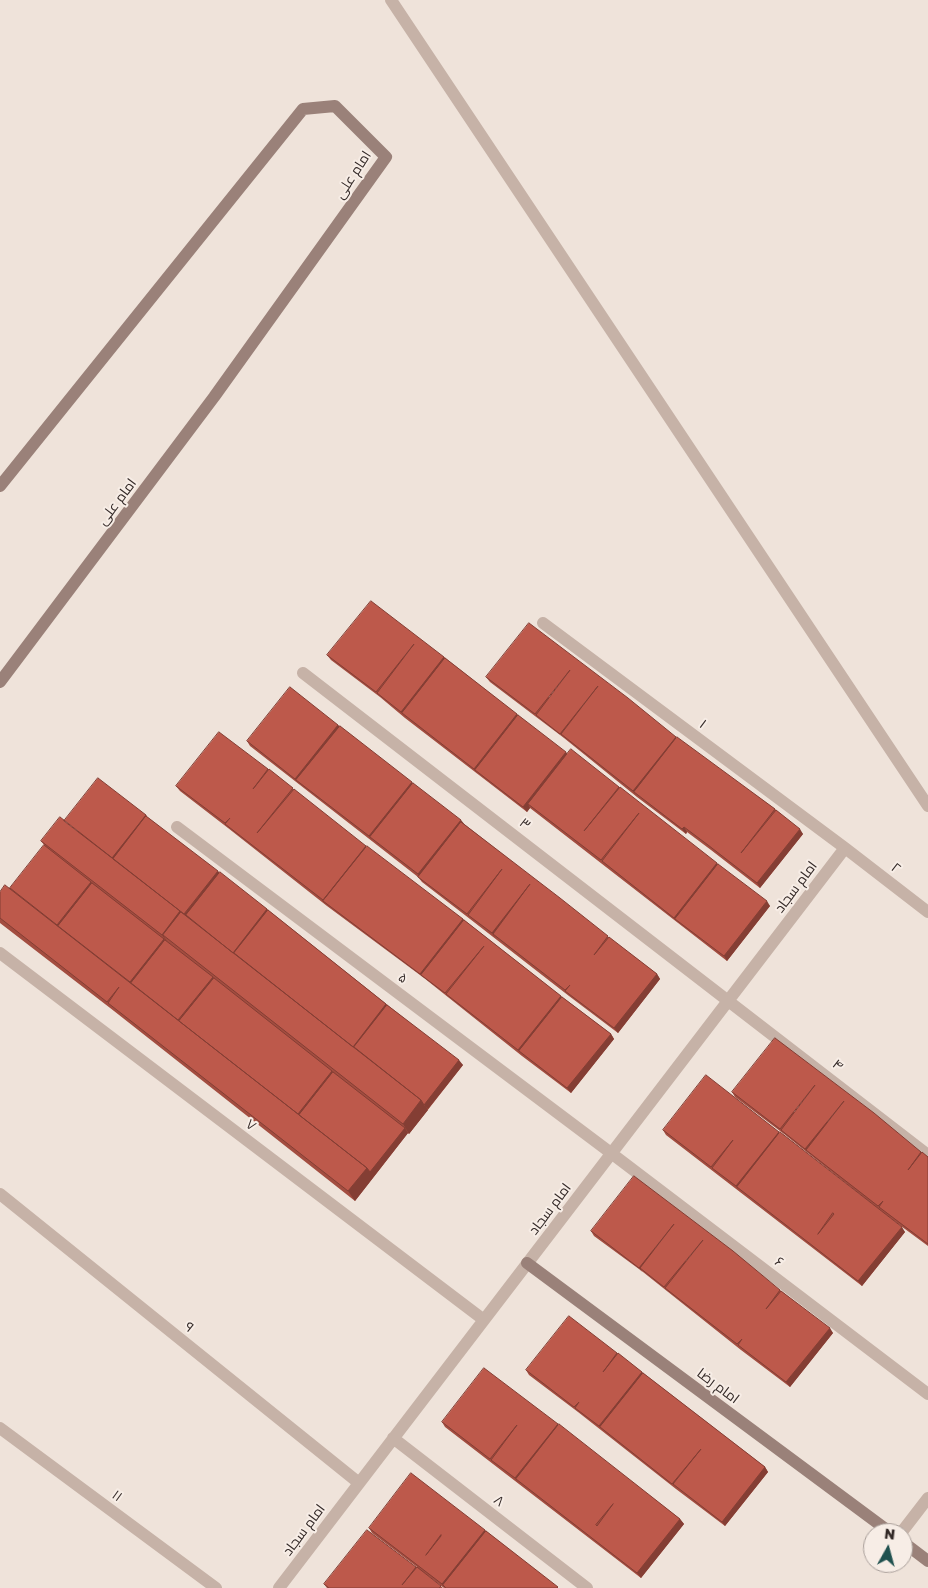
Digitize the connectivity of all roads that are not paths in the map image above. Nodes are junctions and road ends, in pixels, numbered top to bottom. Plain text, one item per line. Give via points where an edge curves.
1 (391, 0) edge
2 (0, 486) edge
3 (543, 623) dead end
4 (303, 673) dead end
5 (0, 682) edge
6 (928, 806) edge
7 (177, 827) dead end
8 (845, 848) junction
9 (928, 912) edge
10 (0, 953) edge
11 (729, 1000) junction
12 (611, 1154) junction
13 (928, 1154) edge
14 (0, 1194) edge
15 (527, 1263) junction
16 (484, 1320) junction
17 (928, 1394) edge
18 (0, 1428) edge
19 (393, 1438) junction
20 (359, 1483) junction
21 (928, 1498) edge
22 (878, 1523) edge
23 (908, 1523) edge
24 (913, 1549) edge
25 (928, 1560) edge
26 (216, 1588) edge
27 (279, 1588) edge
28 (587, 1588) edge

1 - 6 street
2 - 5 street, امام علی via 303,109 335,106 386,157 214,397
3 - 8 street, ۱
4 - 11 street, ۳
7 - 12 street, ۵
8 - 9 street, ۲
8 - 11 street, امام سجاد
10 - 16 street, ۷
11 - 12 street, امام سجاد
11 - 13 street, ۴
12 - 15 street, امام سجاد
12 - 17 street, ۶
14 - 20 street, ۹
15 - 16 street, امام سجاد
15 - 22 street, امام رضا
16 - 19 street, امام سجاد
18 - 26 street, ۱۱
19 - 20 street, امام سجاد
19 - 28 street, ۸
20 - 27 street, امام سجاد
21 - 23 street
24 - 25 street

